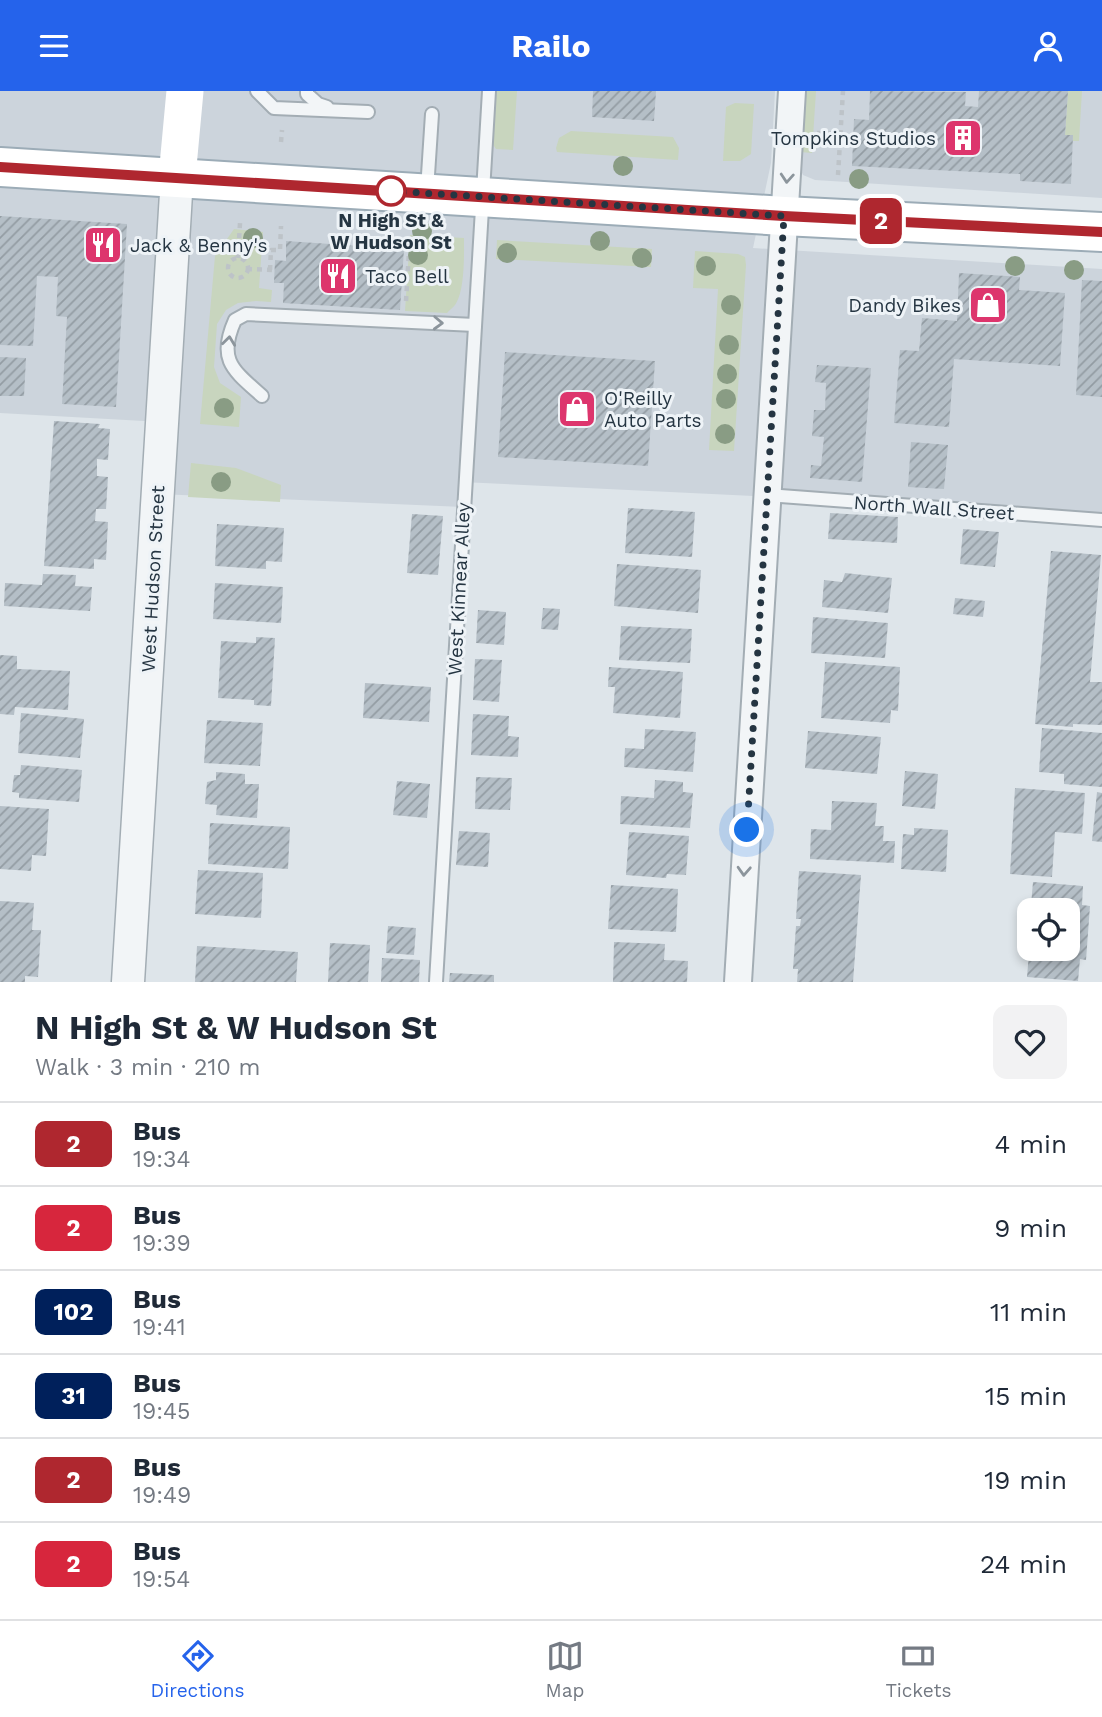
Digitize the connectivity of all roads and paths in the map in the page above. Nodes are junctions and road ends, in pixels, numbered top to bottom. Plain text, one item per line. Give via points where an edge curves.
1 (185, 91) edge
2 (257, 91) edge
3 (307, 91) edge
4 (489, 91) edge
5 (792, 91) edge
6 (843, 91) edge
7 (337, 111) junction
8 (368, 112) dead end
9 (432, 114) dead end
10 (817, 133) dead end
11 (840, 134) junction
12 (0, 166) edge
13 (838, 175) dead end
14 (177, 177) junction
15 (427, 193) junction
16 (482, 196) junction
17 (784, 216) junction
18 (240, 223) dead end
19 (281, 226) dead end
20 (1102, 232) edge
21 (410, 235) dead end
22 (237, 258) junction
23 (247, 269) junction
24 (404, 321) junction
25 (475, 324) junction
26 (262, 396) dead end
27 (767, 495) junction
28 (1102, 520) edge
29 (128, 982) edge
30 (436, 982) edge
31 (738, 982) edge

1 - 14 main road
2 - 7 lane via 274,108
3 - 7 lane via 318,104
4 - 16 lane, West Kinnear Alley
5 -> 17 street
6 - 11 path
7 - 8 lane
9 - 15 lane
10 - 11 path
11 - 13 path
12 - 14 main road
14 - 15 main road
14 - 29 street, West Hudson Street
15 - 16 main road
16 - 17 main road
16 - 25 lane, West Kinnear Alley
17 - 20 main road
17 - 27 street
18 - 22 path
19 - 23 path via 279,250 271,250 272,270
21 - 24 path
22 - 23 path via 246,262
22 - 23 path via 228,265 231,275 239,278
24 -> 25 lane
26 -> 24 lane via 229,360 229,332 235,320 246,314
25 - 30 lane, West Kinnear Alley
27 - 28 lane, North Wall Street
27 -> 31 street

